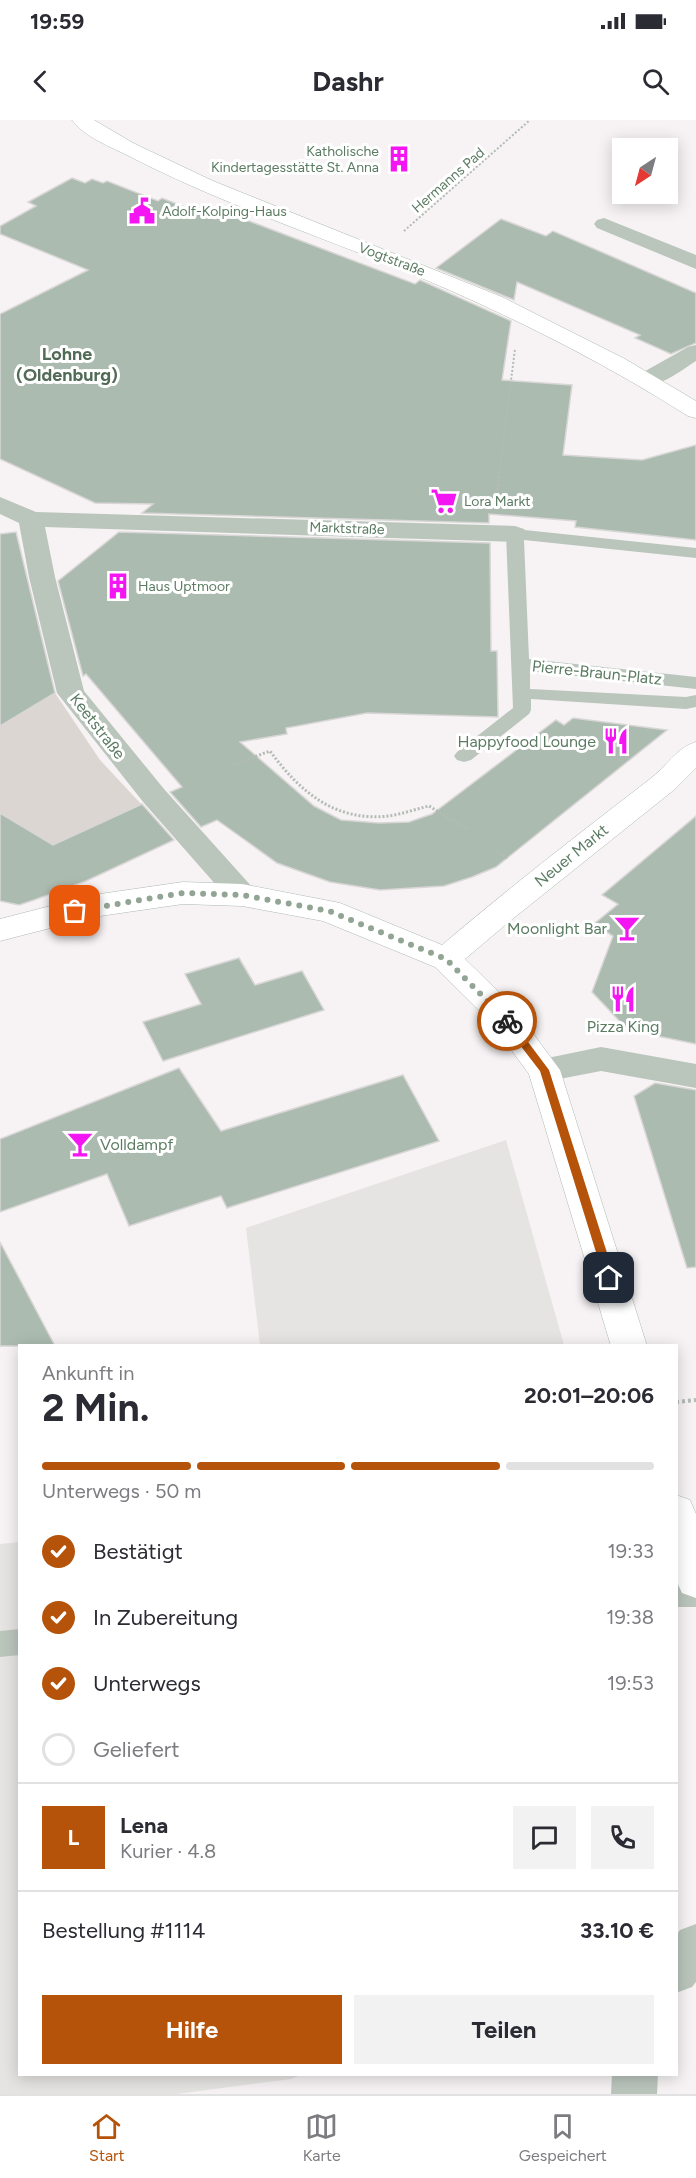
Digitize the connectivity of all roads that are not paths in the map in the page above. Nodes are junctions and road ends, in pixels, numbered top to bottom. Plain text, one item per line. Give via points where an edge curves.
1 (82, 120) edge
2 (604, 224) dead end
3 (696, 263) edge
4 (696, 352) edge
5 (648, 380) junction
6 (696, 411) edge
7 (0, 504) edge
8 (31, 519) junction
9 (503, 534) junction
10 (696, 553) edge
11 (520, 664) junction
12 (696, 683) edge
13 (535, 694) dead end
14 (696, 701) edge
15 (696, 751) edge
16 (464, 756) dead end
17 (242, 895) junction
18 (0, 930) edge
19 (446, 959) junction
20 (544, 1070) junction
21 (696, 1076) edge
22 (628, 1344) edge
23 (678, 1519) edge
24 (696, 1580) edge
25 (678, 1595) edge
26 (696, 1595) edge
27 (18, 1642) edge
28 (0, 1644) edge
29 (696, 1946) edge
30 (678, 1968) edge
31 (635, 2076) edge
32 (633, 2094) edge

1 - 5 street, Vogtstraße via 123,146 200,184 520,312
2 - 3 street
4 - 5 street
5 - 6 street, Vogtstraße
7 - 8 street, Marktstraße
8 - 9 street, Marktstraße
8 - 17 street, Keetstraße via 71,693 154,796
9 - 10 lane, Marktstraße
9 - 11 lane, Pierre-Braun-Platz
11 - 12 lane, Pierre-Braun-Platz
11 - 16 lane via 522,710
13 - 14 lane
15 - 19 street, Neuer Markt via 665,782
17 - 18 street via 183,893 93,906
17 - 19 street via 329,911
19 - 20 street via 501,1013
20 - 21 street via 601,1059
20 - 22 street
23 - 24 street
25 - 26 lane
27 - 28 lane
29 - 30 street
31 - 32 street

